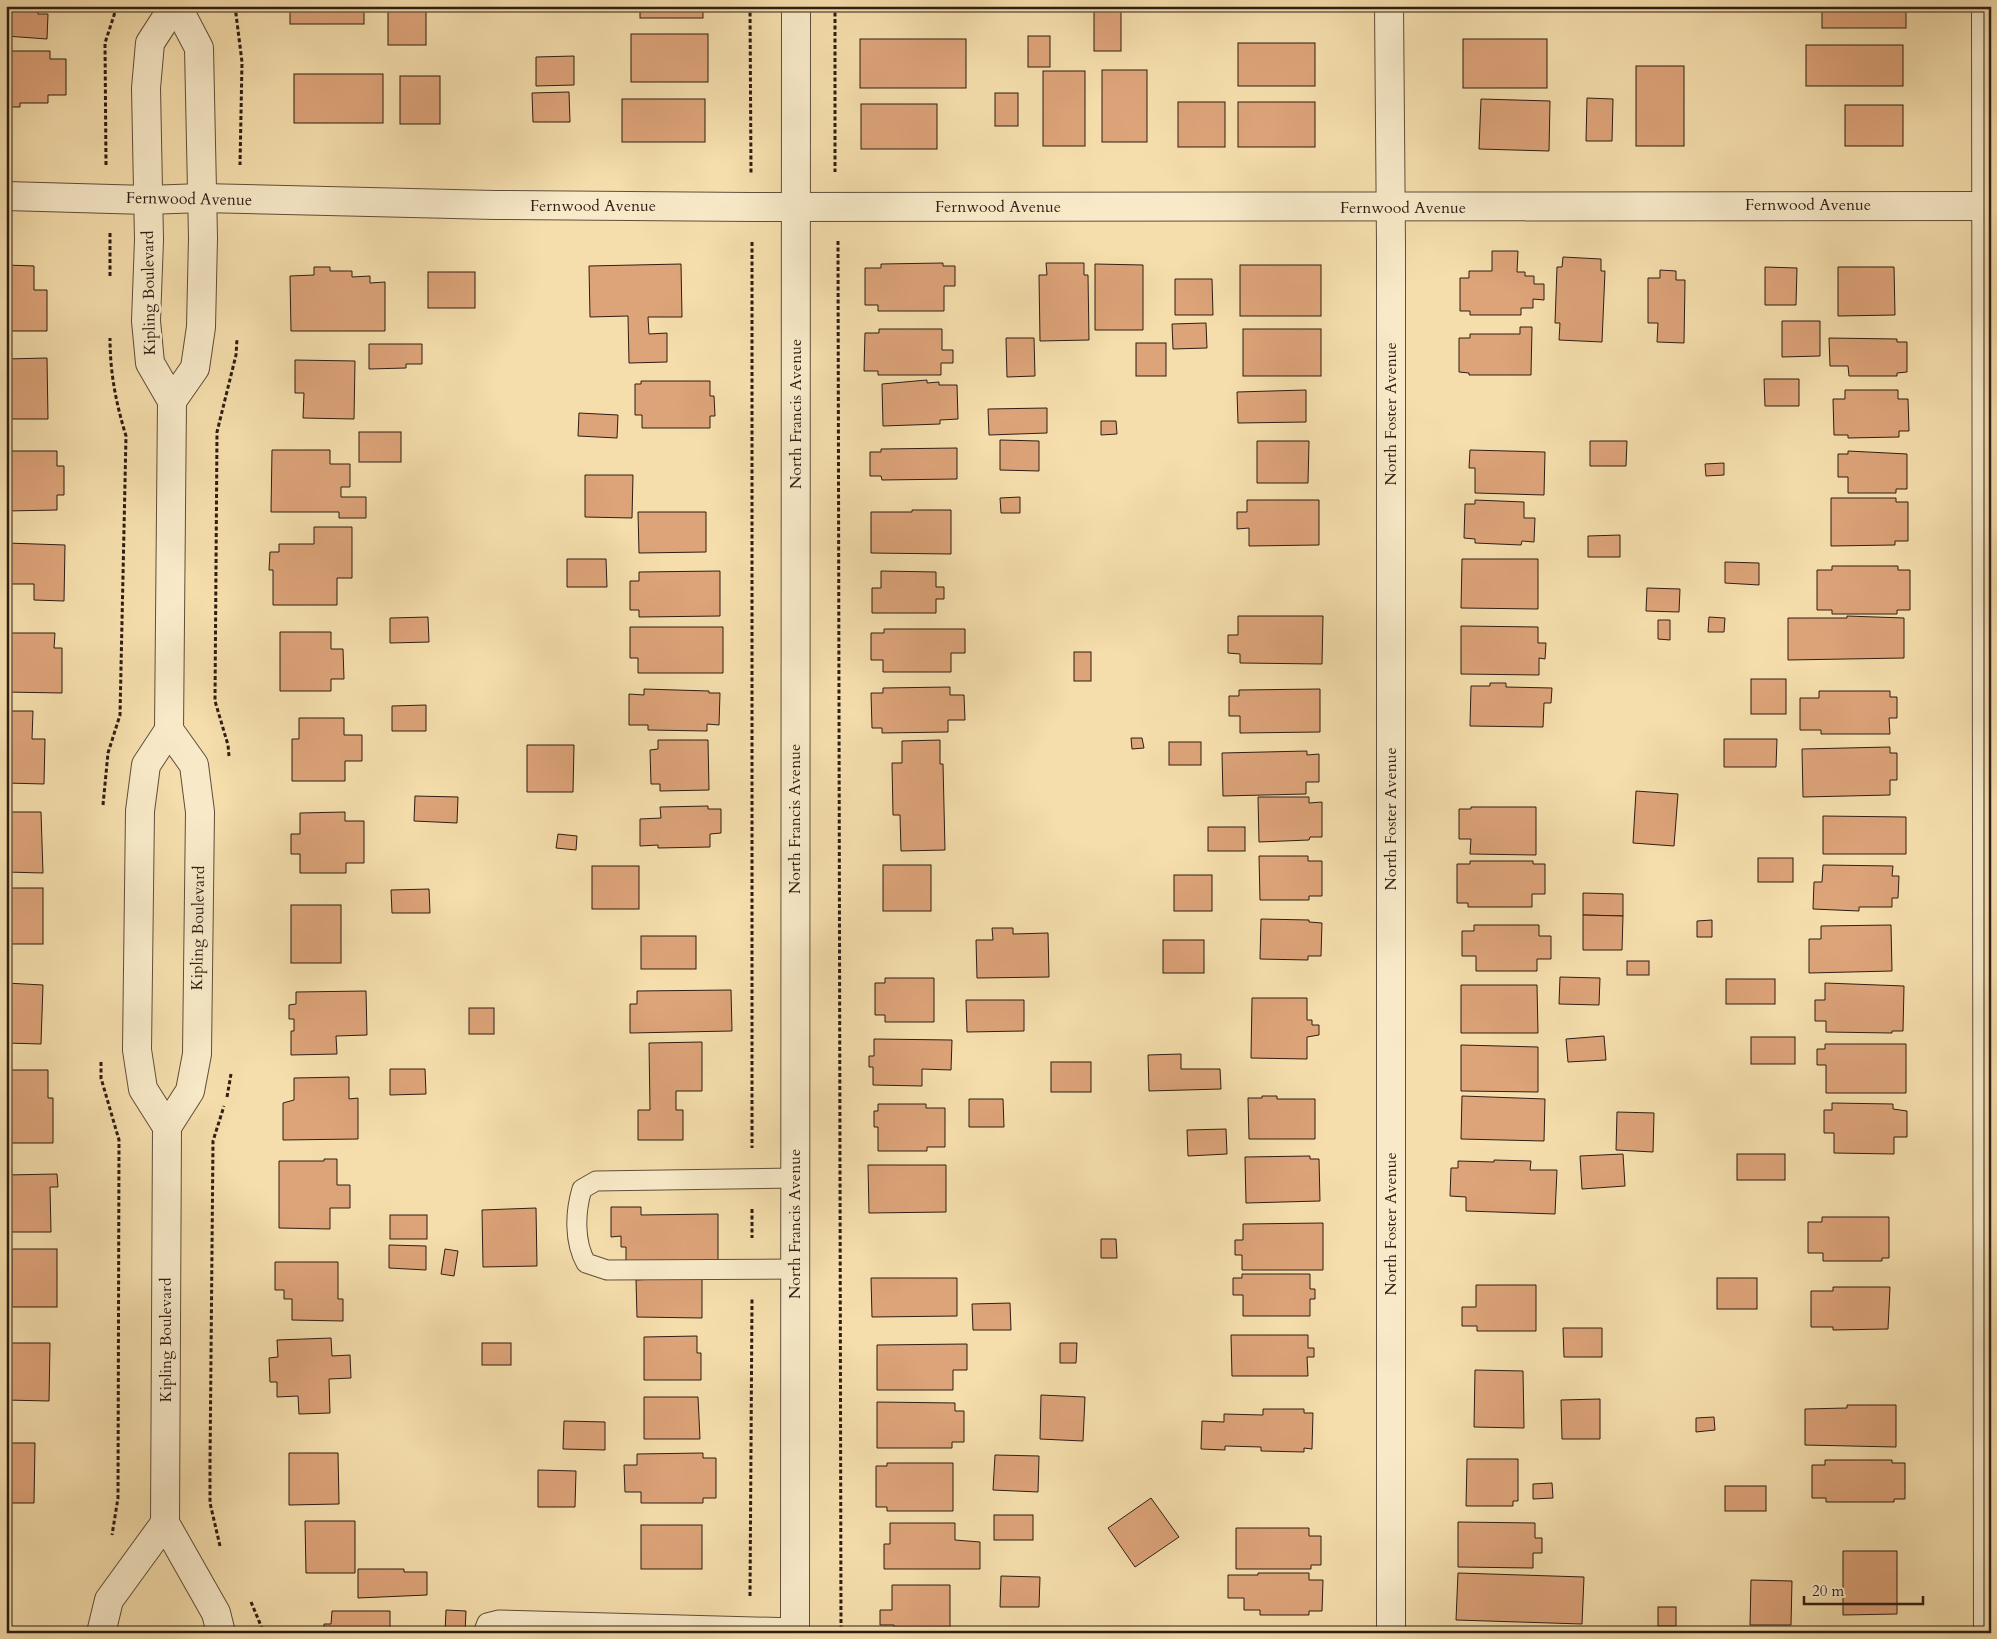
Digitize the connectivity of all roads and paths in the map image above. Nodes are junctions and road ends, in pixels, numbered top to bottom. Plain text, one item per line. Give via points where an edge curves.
1 (176, 6) edge
2 (750, 6) edge
3 (796, 6) edge
4 (835, 6) edge
5 (1389, 6) edge
6 (1986, 6) edge
7 (6, 196) edge
8 (202, 198) junction
9 (147, 200) junction
10 (1989, 206) edge
11 (751, 207) junction
12 (796, 207) junction
13 (839, 207) junction
14 (1391, 207) junction
15 (172, 401) junction
16 (170, 730) junction
17 (167, 1127) junction
18 (795, 1178) junction
19 (752, 1179) junction
20 (752, 1268) junction
21 (794, 1269) junction
22 (165, 1522) junction
23 (750, 1626) junction
24 (795, 1630) edge
25 (101, 1633) edge
26 (221, 1633) edge
27 (483, 1633) edge
28 (841, 1633) edge
29 (1391, 1633) edge
30 (1988, 1633) edge

1 - 8 street, Kipling Boulevard via 199,48
1 - 9 street, Kipling Boulevard via 150,44 146,88
2 - 11 path
3 - 12 street, North Francis Avenue
4 - 13 path via 834,169
5 - 14 street, North Foster Avenue
6 - 10 street
7 - 9 street, Fernwood Avenue
8 - 9 street, Fernwood Avenue
8 - 11 street, Fernwood Avenue via 495,206
8 - 15 street, Kipling Boulevard via 201,327 195,368
9 - 15 street, Kipling Boulevard via 146,321 150,363
10 - 14 street, Fernwood Avenue
10 - 30 street
11 - 12 street, Fernwood Avenue
11 - 19 path
12 - 13 street, Fernwood Avenue
12 - 18 street, North Francis Avenue
13 - 14 street, Fernwood Avenue
13 - 28 path
14 - 29 street, North Foster Avenue
15 - 16 street
16 - 17 street via 146,764 140,811 138,1040 143,1089
16 - 17 street, Kipling Boulevard via 194,765 200,812 197,1054 190,1091
17 - 22 street, Kipling Boulevard
18 - 19 lane
18 - 21 street, North Francis Avenue
19 - 20 path
19 - 20 lane via 596,1181 582,1189 578,1202 579,1250 586,1263 607,1270
20 - 21 lane
20 - 23 path
21 - 24 street, North Francis Avenue
22 - 25 street via 109,1600
22 - 26 street, Kipling Boulevard via 216,1613
23 - 24 lane
23 - 27 lane via 499,1620 487,1623

